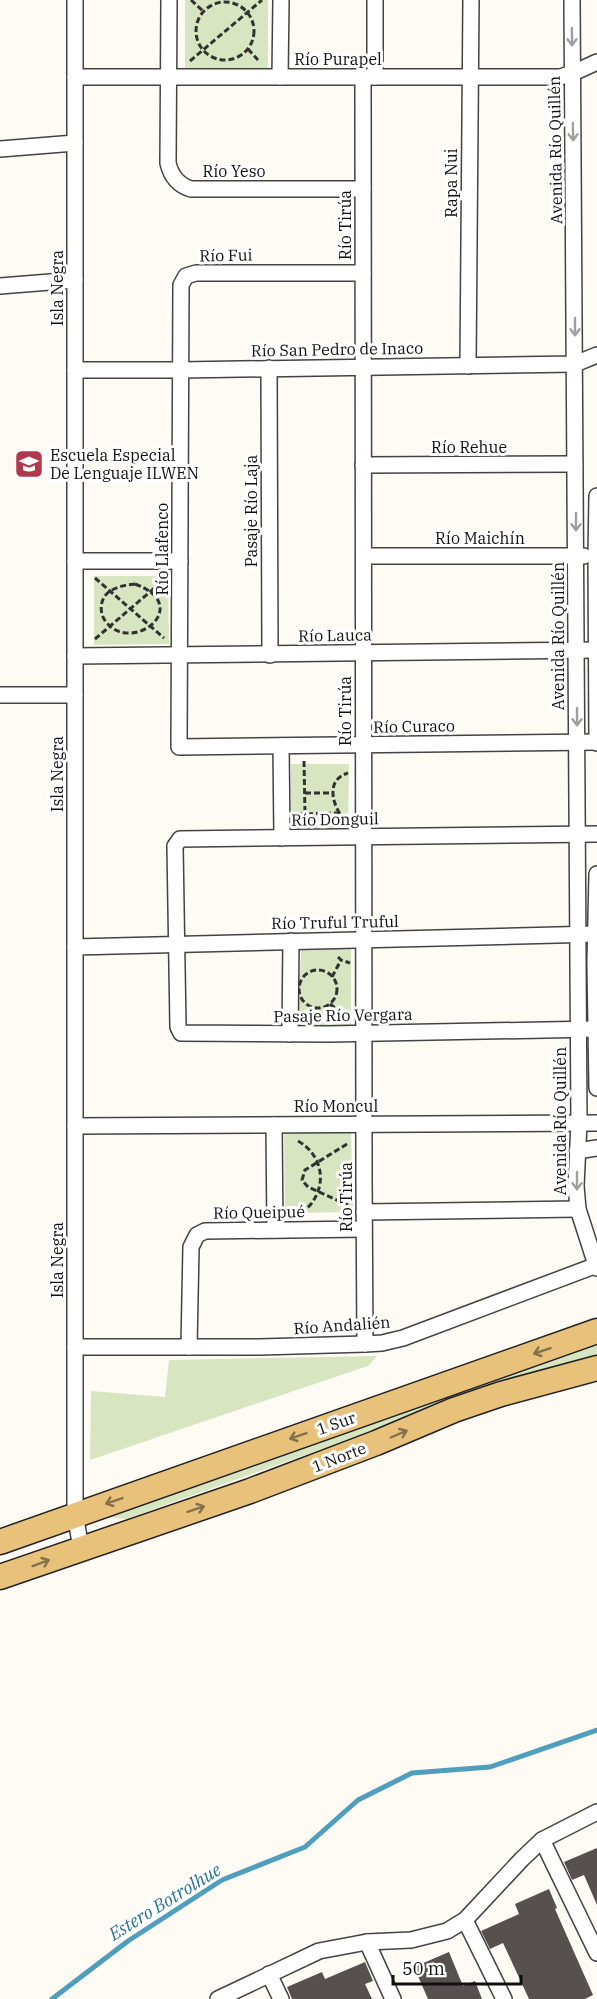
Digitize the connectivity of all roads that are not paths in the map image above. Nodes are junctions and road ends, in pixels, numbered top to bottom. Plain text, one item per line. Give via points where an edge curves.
1 (75, 0) edge
2 (169, 0) edge
3 (281, 0) edge
4 (375, 0) edge
5 (471, 0) edge
6 (572, 0) edge
7 (597, 62) edge
8 (573, 74) junction
9 (75, 77) junction
10 (170, 77) junction
11 (280, 77) junction
12 (369, 77) junction
13 (470, 78) junction
14 (75, 143) junction
15 (0, 149) edge
16 (363, 189) junction
17 (363, 273) junction
18 (75, 280) junction
19 (0, 286) edge
20 (597, 355) edge
21 (575, 364) junction
22 (468, 366) junction
23 (364, 367) junction
24 (269, 368) junction
25 (75, 370) junction
26 (181, 370) junction
27 (575, 464) junction
28 (363, 465) junction
29 (597, 496) edge
30 (364, 556) junction
31 (576, 556) junction
32 (596, 556) edge
33 (75, 561) junction
34 (180, 564) junction
35 (596, 650) edge
36 (576, 651) junction
37 (179, 653) junction
38 (363, 653) junction
39 (270, 655) junction
40 (75, 656) junction
41 (0, 695) edge
42 (75, 695) junction
43 (577, 743) junction
44 (597, 743) edge
45 (363, 745) junction
46 (281, 746) junction
47 (363, 833) junction
48 (578, 834) junction
49 (597, 834) edge
50 (282, 838) junction
51 (597, 873) edge
52 (578, 934) junction
53 (596, 934) edge
54 (363, 940) junction
55 (291, 941) junction
56 (175, 944) junction
57 (75, 947) junction
58 (579, 1029) junction
59 (364, 1033) junction
60 (290, 1034) junction
61 (596, 1039) edge
62 (579, 1045) junction
63 (597, 1088) edge
64 (579, 1123) junction
65 (597, 1123) edge
66 (274, 1125) junction
67 (75, 1126) junction
68 (363, 1129) junction
69 (597, 1148) edge
70 (577, 1151) junction
71 (578, 1209) junction
72 (364, 1212) junction
73 (364, 1229) junction
74 (275, 1230) junction
75 (597, 1266) edge
76 (597, 1331) edge
77 (365, 1344) junction
78 (75, 1347) junction
79 (189, 1347) junction
80 (597, 1368) edge
81 (75, 1514) junction
82 (0, 1542) edge
83 (81, 1548) junction
84 (0, 1577) edge
85 (597, 1812) edge
86 (542, 1840) junction
87 (465, 1920) junction
88 (367, 1942) junction
89 (597, 1953) edge
90 (269, 1974) junction
91 (218, 1999) edge
92 (281, 1999) edge
93 (393, 1999) edge
94 (504, 1999) edge

1 - 9 street, Isla Negra
2 - 10 street
3 - 11 street
4 - 12 street, Río Tirúa
5 - 13 street, Rapa Nui
6 -> 8 street, Avenida Río Quillén
7 - 8 street, Río Purapel
8 - 13 street, Río Purapel
8 -> 21 street, Avenida Río Quillén
9 - 10 street, Río Purapel
9 - 14 street, Isla Negra
10 - 11 street, Río Purapel
10 - 16 street, Río Yeso via 168,163 172,175 185,187
11 - 12 street, Río Purapel
12 - 13 street, Río Purapel
12 - 16 street, Río Tirúa
13 - 22 street, Rapa Nui
14 - 15 street
14 - 18 street, Isla Negra
16 - 17 street, Río Tirúa
17 - 23 street, Río Tirúa
17 - 26 street, Río Fui via 191,274 181,285
18 - 19 street
18 - 25 street, Isla Negra
20 - 21 street, Río San Pedro de Inaco
21 - 22 street, Río San Pedro de Inaco
21 - 27 street, Avenida Río Quillén
22 - 23 street, Río San Pedro de Inaco
23 - 24 street, Río San Pedro de Inaco
23 - 28 street, Río Tirúa
24 - 26 street, Río San Pedro de Inaco
24 - 39 street, Pasaje Río Laja
25 - 26 street, Río San Pedro de Inaco
25 - 33 street, Isla Negra
26 - 34 street, Río Llafenco
27 - 28 street, Río Rehue
27 -> 31 street, Avenida Río Quillén
28 - 30 street, Río Tirúa
29 - 32 street
30 - 31 street, Río Maichín
30 - 38 street, Río Tirúa
31 - 32 street, Río Maichín
31 - 36 street, Avenida Río Quillén
32 - 35 street
33 - 34 street
33 - 40 street, Isla Negra
34 - 37 street, Río Llafenco
35 - 36 street, Río Lauca
35 - 44 street
36 - 38 street, Río Lauca
36 -> 43 street, Avenida Río Quillén
37 - 39 street, Río Lauca
37 - 40 street, Río Lauca
37 - 46 street, Río Curaco via 180,747
38 - 39 street, Río Lauca
38 - 45 street, Río Tirúa
40 - 42 street, Isla Negra
41 - 42 street
42 - 57 street, Isla Negra
43 - 44 street, Río Curaco
43 - 45 street, Río Curaco
43 - 48 street, Avenida Río Quillén
45 - 46 street, Río Curaco
45 - 47 street, Río Tirúa
46 - 50 street
47 - 48 street, Río Donguil
47 - 50 street, Río Donguil
47 - 54 street, Río Tirúa
48 - 49 street, Río Donguil
48 - 52 street, Avenida Río Quillén
50 - 56 street, Río Donguil via 180,839 176,846
51 - 53 street
52 - 53 street, Río Truful Truful
52 - 54 street, Río Truful Truful
52 - 58 street, Avenida Río Quillén
53 - 61 street
54 - 55 street, Río Truful Truful
54 - 59 street, Río Tirúa
55 - 56 street, Río Truful Truful
55 - 60 street
56 - 57 street, Río Truful Truful
56 - 60 street, Pasaje Río Vergara via 177,1027 181,1034
57 - 67 street, Isla Negra
58 - 59 street, Pasaje Río Vergara
58 - 61 street, Pasaje Río Vergara
58 - 62 street, Avenida Río Quillén
59 - 60 street, Pasaje Río Vergara
59 - 68 street, Río Tirúa
61 - 62 street
61 - 63 street
62 - 64 street, Avenida Río Quillén
64 - 65 street, Río Moncul
64 - 68 street, Río Moncul
64 - 70 street, Avenida Río Quillén
66 - 67 street, Río Moncul
66 - 68 street, Río Moncul
66 - 74 street
67 - 78 street, Isla Negra
68 - 72 street, Río Tirúa
69 - 70 street
70 -> 71 street, Avenida Río Quillén
71 - 72 street
71 - 75 street, Avenida Río Quillén
72 - 73 street, Río Tirúa
73 - 74 street, Río Queipué
73 - 77 street, Río Tirúa
74 - 79 street, Río Queipué via 205,1231 197,1235 191,1247
75 - 77 street, Río Andalién via 403,1338
76 -> 81 main road, 1 Sur
77 - 79 street, Río Andalién
78 - 79 street, Río Andalién
78 - 81 street, Isla Negra
83 -> 80 main road, 1 Norte via 250,1491 454,1410
81 - 82 main road, 1 Sur
81 - 83 street, Isla Negra
84 -> 83 main road, 1 Norte
85 - 86 street
86 - 87 street
86 - 89 street
87 - 88 street via 447,1930 411,1940
87 - 94 street
88 - 90 street via 319,1951
88 - 93 street
90 - 91 street
90 - 92 street

